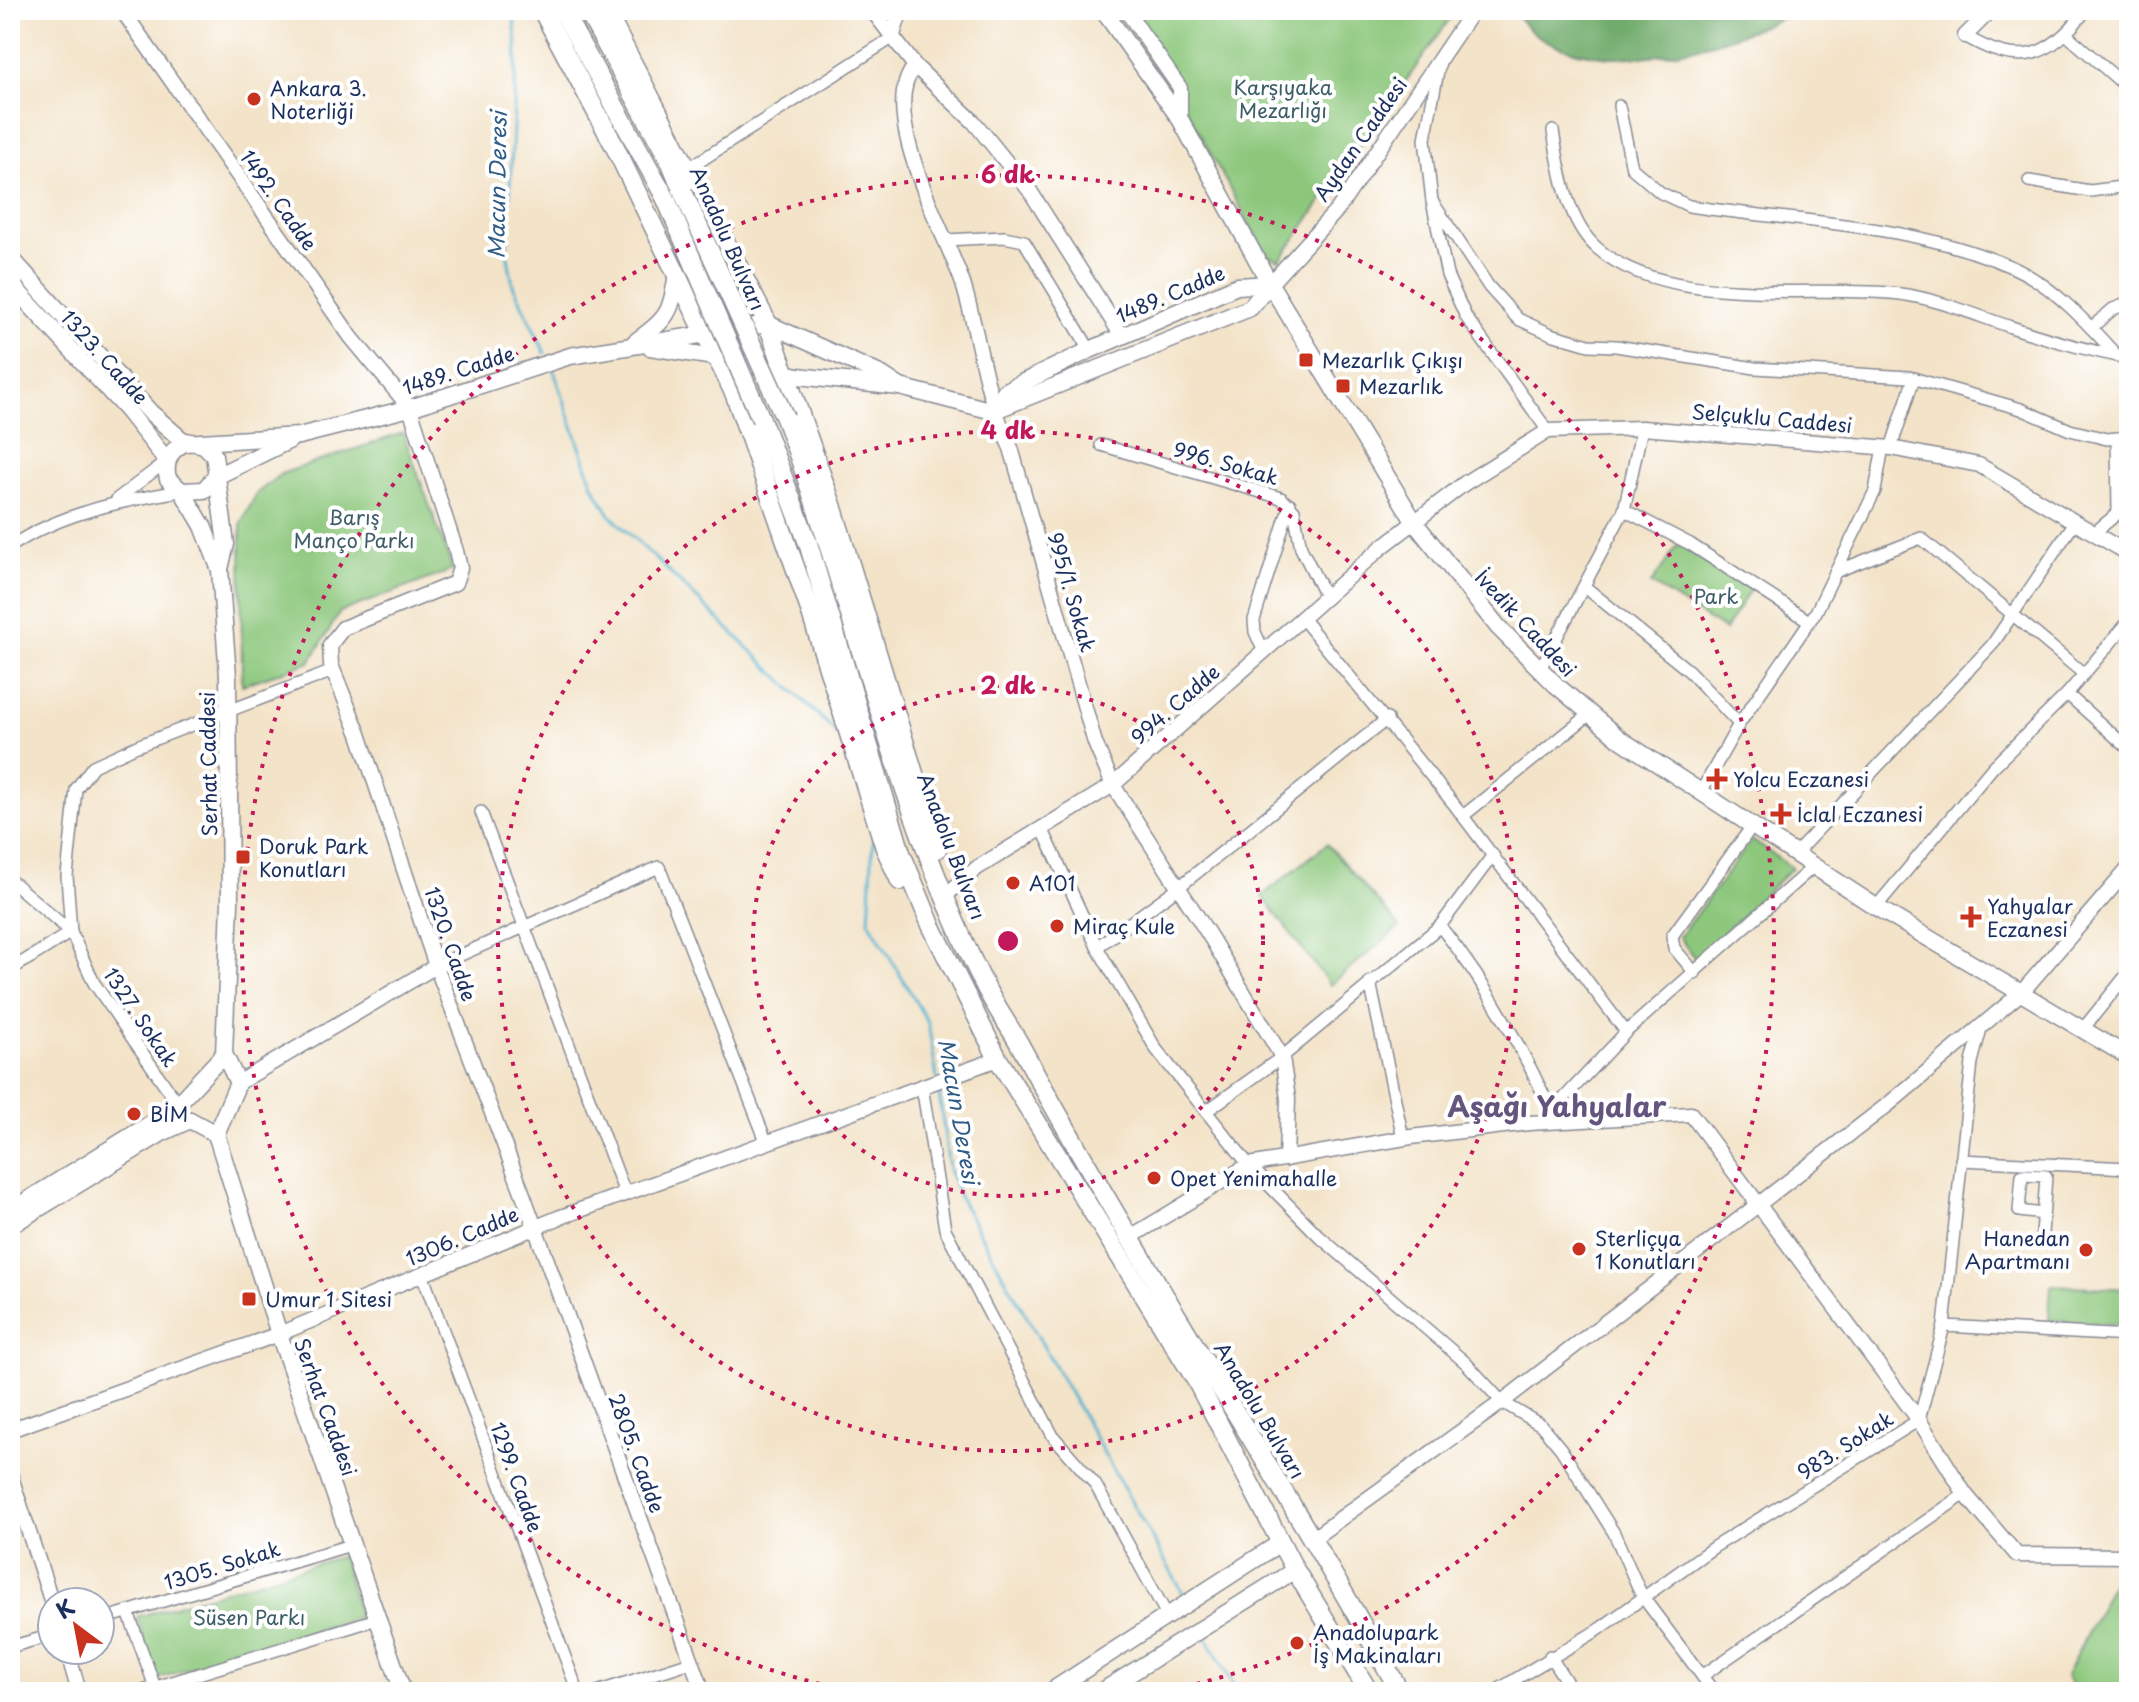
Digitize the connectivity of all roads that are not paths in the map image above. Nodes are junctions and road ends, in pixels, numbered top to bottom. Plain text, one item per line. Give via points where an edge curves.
1 (122, 10) edge
2 (542, 10) edge
3 (562, 10) edge
4 (587, 10) edge
5 (605, 10) edge
6 (872, 10) edge
7 (901, 10) edge
8 (1103, 10) edge
9 (1126, 10) edge
10 (1473, 10) edge
11 (1991, 10) edge
12 (2086, 10) edge
13 (2067, 35) junction
14 (1965, 36) joint
15 (892, 38) junction
16 (1440, 57) junction
17 (915, 66) junction
18 (2129, 89) edge
19 (1619, 106) dead end
20 (1180, 119) junction
21 (1553, 131) dead end
22 (689, 168) junction
23 (2029, 181) dead end
24 (2129, 186) edge
25 (674, 195) junction
26 (1432, 201) junction
27 (946, 240) junction
28 (10, 257) edge
29 (677, 272) junction
30 (10, 283) edge
31 (1270, 284) junction
32 (2129, 303) edge
33 (768, 324) junction
34 (2091, 328) junction
35 (705, 331) junction
36 (1122, 336) junction
37 (631, 346) junction
38 (1090, 350) junction
39 (1131, 354) junction
40 (717, 357) junction
41 (2123, 357) edge
42 (784, 372) junction
43 (1914, 378) junction
44 (900, 387) junction
45 (410, 408) junction
46 (993, 411) junction
47 (1642, 428) junction
48 (1548, 431) junction
49 (299, 436) junction
50 (2123, 438) edge
51 (197, 442) junction
52 (1101, 445) dead end
53 (1887, 448) junction
54 (167, 461) junction
55 (215, 477) junction
56 (181, 491) junction
57 (113, 502) junction
58 (1290, 504) junction
59 (1624, 510) junction
60 (2124, 512) edge
61 (2075, 522) junction
62 (1415, 523) junction
63 (2094, 533) junction
64 (10, 547) edge
65 (2129, 554) edge
66 (220, 570) junction
67 (1835, 572) junction
68 (1585, 587) junction
69 (1325, 596) junction
70 (2013, 615) junction
71 (1302, 618) junction
72 (1809, 621) junction
73 (2129, 621) edge
74 (1264, 652) junction
75 (1540, 669) junction
76 (333, 671) junction
77 (2084, 674) junction
78 (2067, 694) junction
79 (228, 710) junction
80 (1590, 714) junction
81 (1387, 719) junction
82 (1739, 724) junction
83 (2129, 749) edge
84 (1113, 785) junction
85 (1702, 790) junction
86 (481, 812) dead end
87 (1463, 816) junction
88 (1753, 825) junction
89 (1042, 828) junction
90 (1796, 853) junction
91 (1493, 855) junction
92 (1814, 866) junction
93 (2129, 868) edge
94 (10, 880) edge
95 (1179, 887) junction
96 (946, 895) junction
97 (1876, 907) junction
98 (931, 925) junction
99 (524, 926) junction
100 (1440, 926) junction
101 (71, 932) junction
102 (1097, 947) junction
103 (436, 966) junction
104 (10, 970) edge
105 (2129, 972) edge
106 (1695, 973) junction
107 (1370, 982) junction
108 (2022, 992) junction
109 (1982, 1025) junction
110 (2083, 1029) junction
111 (1626, 1032) junction
112 (224, 1054) junction
113 (1282, 1057) junction
114 (2129, 1057) edge
115 (998, 1059) junction
116 (932, 1082) junction
117 (238, 1083) junction
118 (193, 1086) junction
119 (175, 1108) junction
120 (1208, 1110) junction
121 (1554, 1116) junction
122 (190, 1120) junction
123 (216, 1134) junction
124 (1403, 1138) junction
125 (766, 1141) junction
126 (1286, 1159) junction
127 (1961, 1160) junction
128 (1249, 1165) junction
129 (2129, 1168) edge
130 (625, 1193) junction
131 (1759, 1204) junction
132 (10, 1211) edge
133 (2043, 1214) dead end
134 (10, 1226) edge
135 (535, 1227) junction
136 (2042, 1234) dead end
137 (1129, 1238) junction
138 (422, 1274) junction
139 (1944, 1326) junction
140 (279, 1334) junction
141 (2129, 1336) edge
142 (1502, 1402) junction
143 (1919, 1420) junction
144 (10, 1430) edge
145 (10, 1474) edge
146 (1965, 1494) junction
147 (1312, 1539) junction
148 (1280, 1543) junction
149 (354, 1544) junction
150 (2129, 1556) edge
151 (1295, 1570) junction
152 (46, 1586) edge
153 (1642, 1596) junction
154 (128, 1612) junction
155 (116, 1615) edge
156 (1167, 1615) junction
157 (380, 1618) junction
158 (36, 1640) edge
159 (10, 1647) edge
160 (1550, 1656) junction
161 (691, 1662) junction
162 (72, 1666) edge
163 (1702, 1676) junction
164 (155, 1687) junction
165 (79, 1692) edge
166 (140, 1692) edge
167 (403, 1692) edge
168 (578, 1692) edge
169 (597, 1692) edge
170 (703, 1692) edge
171 (1050, 1692) edge
172 (1101, 1692) edge
173 (1369, 1692) edge
174 (1400, 1692) edge
175 (1494, 1692) edge
176 (1573, 1692) edge
177 (1714, 1692) edge

1 - 45 street, 1492. Cadde via 351,337
2 - 29 main road
3 - 25 main road, Anadolu Bulvarı
4 - 25 main road, Anadolu Bulvarı via 671,163
5 - 22 main road
6 - 15 street
7 - 15 street
8 - 20 main road, İvedik Caddesi
9 - 20 street via 1180,88
10 - 16 street, Aydan Caddesi
11 - 14 street
12 - 13 street
13 - 14 street via 2032,55 2008,55
13 - 18 street
15 - 17 street
15 - 22 street
16 - 26 street via 1425,139
16 - 31 street, Aydan Caddesi via 1338,209
17 - 27 street, 995/1. Sokak via 907,74 904,104 915,172
17 - 36 street via 974,122 1030,191
19 - 34 street via 1632,168 1661,193 1689,206 1881,232 1948,247 2016,269
20 - 31 main road, İvedik Caddesi
21 - 41 street via 1564,195 1595,247 1625,268 1729,289 1900,294
22 - 33 main road
23 - 24 street via 2077,190
25 - 96 main road, Anadolu Bulvarı, bridge via 785,418 845,591 911,812
25 - 98 main road, Anadolu Bulvarı, bridge via 812,556 901,853
26 - 43 street via 1489,287 1518,319 1551,334 1589,345 1755,368
26 - 48 street via 1447,275 1466,317
27 - 38 street via 1024,241
27 - 46 street, 995/1. Sokak via 963,285
28 - 51 main road via 151,413 182,440
29 - 35 main road
29 - 37 main road via 673,307
30 - 54 main road, 1323. Cadde
31 - 36 main road, 1489. Cadde via 1237,286
31 - 39 main road, 1489. Cadde via 1250,308
31 - 62 main road, İvedik Caddesi
32 - 34 street
33 - 35 main road, 1489. Cadde
33 - 42 main road
33 - 44 main road, 1489. Cadde
34 - 41 street
35 - 37 main road, 1489. Cadde
35 - 40 main road
36 - 38 main road, 1489. Cadde
36 - 39 main road
37 - 40 main road, 1489. Cadde
37 - 45 main road, 1489. Cadde via 570,356
38 - 46 main road, 1489. Cadde via 1005,391
39 - 46 main road, 1489. Cadde
40 - 42 main road, 1489. Cadde
40 - 98 main road via 809,607 885,848 902,885
42 - 44 main road, 1489. Cadde
42 - 96 main road via 897,711
43 - 50 street via 2021,409 2070,430
43 - 53 street
44 - 46 main road, 1489. Cadde
45 - 49 main road, 1489. Cadde
45 - 76 street via 460,568 455,583 343,628 330,645
46 - 84 street, 995/1. Sokak via 1011,448 1095,743
47 - 48 street, Selçuklu Caddesi
47 - 53 street, Selçuklu Caddesi
47 - 59 street
48 - 62 street, Selçuklu Caddesi via 1491,465
49 - 51 main road, 1489. Cadde
49 - 55 main road, 1489. Cadde
50 - 60 street
51 - 54 main road via 180,445
51 - 55 main road via 214,455
52 - 58 street, 996. Sokak
53 - 61 street, Selçuklu Caddesi via 1979,465
53 - 67 street via 1875,491
54 - 56 main road via 168,479
54 - 57 street
55 - 56 main road via 204,490
55 - 66 main road via 226,544
56 - 57 street
56 - 66 main road via 203,526
57 - 64 street via 30,533
58 - 69 street, 996. Sokak via 1301,548
58 - 74 street via 1254,620
59 - 68 street
59 - 72 street via 1690,544
60 - 63 street
61 - 63 street, Selçuklu Caddesi
61 - 70 street
62 - 69 street, 994. Cadde
62 - 75 main road, İvedik Caddesi via 1472,597
63 - 65 street, Selçuklu Caddesi
66 - 79 main road, Serhat Caddesi
67 - 70 street via 1921,538
67 - 72 street
68 - 75 street
68 - 82 street via 1689,671
69 - 71 street, 994. Cadde
70 - 77 street
70 - 90 street via 1992,645
71 - 74 street, 994. Cadde
71 - 81 street
72 - 82 street
73 - 77 street
74 - 84 street, 994. Cadde
75 - 80 main road, İvedik Caddesi
76 - 79 street
76 - 103 street, 1320. Cadde
77 - 78 street
78 - 83 street
78 - 97 street via 1993,767
79 - 101 street via 93,766 76,789 67,876
79 - 112 main road, Serhat Caddesi via 230,903
80 - 85 main road, İvedik Caddesi
80 - 87 street
81 - 87 street
81 - 95 street
82 - 85 street
84 - 89 street, 994. Cadde
84 - 95 street, 995/1. Sokak
85 - 88 main road, İvedik Caddesi
86 - 99 street
87 - 91 street
88 - 90 main road, İvedik Caddesi
88 - 106 street via 1673,932 1674,948
89 - 96 street, 994. Cadde via 977,868
89 - 102 street
90 - 92 main road, İvedik Caddesi
91 - 100 street
91 - 111 street
92 - 97 main road, İvedik Caddesi
92 - 106 street
93 - 108 street
94 - 101 street, 1327. Sokak
95 - 102 street
95 - 113 street, 995/1. Sokak
96 - 137 main road, Anadolu Bulvarı via 984,984
97 - 108 main road, İvedik Caddesi
98 - 115 main road, Anadolu Bulvarı
99 - 103 street
99 - 125 street via 659,867
99 - 130 street
100 - 107 street
100 - 121 street via 1521,1046
101 - 104 street
101 - 119 street, 1327. Sokak via 94,983
102 - 120 street via 1156,1049
103 - 117 street
103 - 135 street, 1320. Cadde
105 - 110 street
106 - 111 street
107 - 113 street
107 - 124 street
108 - 109 street
108 - 110 main road, İvedik Caddesi
109 - 127 street, 983. Sokak via 1972,1062
109 - 131 street
110 - 114 main road, İvedik Caddesi
111 - 121 street
112 - 117 main road, Serhat Caddesi
112 - 118 main road
113 - 120 street
113 - 126 street via 1288,1099
115 - 116 street, 1306. Cadde
115 - 148 main road, Anadolu Bulvarı via 1196,1380
116 - 125 street, 1306. Cadde
116 - 156 street via 945,1229 1053,1436 1095,1484
117 - 123 main road
118 - 119 main road
118 - 122 main road
119 - 132 main road
120 - 128 street
121 - 124 street
121 - 131 street via 1691,1114
122 - 123 main road
122 - 134 main road
123 - 140 main road, Serhat Caddesi
124 - 126 street
125 - 130 street, 1306. Cadde
126 - 128 street
127 - 129 street
127 - 139 street, 983. Sokak
128 - 137 street
128 - 142 street via 1320,1237 1466,1363
130 - 135 street, 1306. Cadde
131 - 142 street
131 - 143 street
133 - 136 street
135 - 138 street, 1306. Cadde
135 - 161 street, 2805. Cadde
137 - 147 main road, Anadolu Bulvarı
138 - 140 street, 1306. Cadde
138 - 168 street, 1299. Cadde
139 - 141 street
139 - 143 street, 983. Sokak
140 - 144 street, 1306. Cadde
140 - 149 main road, Serhat Caddesi
142 - 147 street
142 - 153 street via 1541,1425 1561,1449 1614,1533
143 - 146 street
143 - 153 street, 983. Sokak
145 - 152 street
146 - 150 street via 2017,1555
146 - 163 street
147 - 174 main road, Anadolu Bulvarı
148 - 151 main road, Anadolu Bulvarı
148 - 156 main road
149 - 154 street, 1305. Sokak
149 - 157 main road, Serhat Caddesi
151 - 172 main road
151 - 173 main road, Anadolu Bulvarı
153 - 160 street, 983. Sokak via 1598,1630
153 - 163 street
154 - 155 street, 1305. Sokak
154 - 164 street
156 - 171 main road
157 - 164 street
157 - 167 main road, Serhat Caddesi
158 - 159 street
160 - 175 street, 983. Sokak
160 - 176 street
161 - 169 street
161 - 170 street, 2805. Cadde
162 - 165 street
163 - 177 street
164 - 166 street

